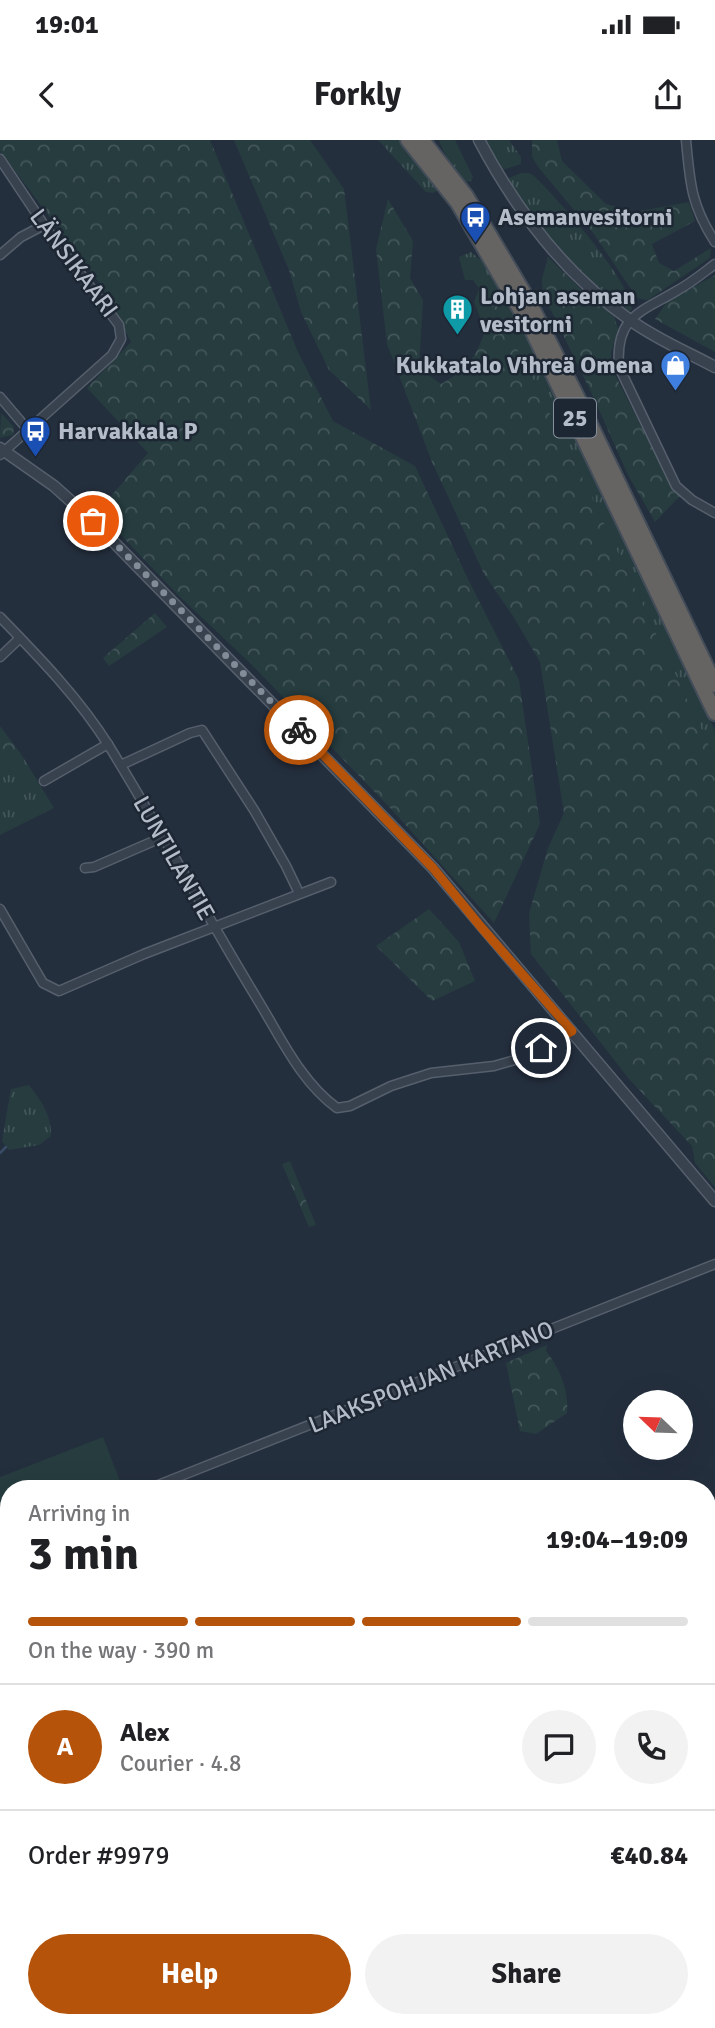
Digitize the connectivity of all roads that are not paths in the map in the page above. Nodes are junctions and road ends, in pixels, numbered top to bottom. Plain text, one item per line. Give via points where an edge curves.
1 (408, 140) edge
2 (422, 140) edge
3 (479, 140) edge
4 (685, 140) edge
5 (0, 159) edge
6 (44, 225) junction
7 (715, 242) edge
8 (0, 255) edge
9 (715, 264) edge
10 (630, 320) junction
11 (715, 366) edge
12 (0, 397) edge
13 (28, 430) junction
14 (1, 451) edge
15 (715, 513) edge
16 (0, 617) edge
17 (20, 638) junction
18 (0, 657) edge
19 (715, 685) edge
20 (715, 713) edge
21 (108, 744) junction
22 (121, 765) junction
23 (44, 781) dead end
24 (163, 837) junction
25 (85, 868) dead end
26 (331, 881) dead end
27 (299, 894) junction
28 (0, 909) edge
29 (214, 928) junction
30 (572, 1031) junction
31 (715, 1201) edge
32 (715, 1265) edge
33 (171, 1480) edge

1 - 20 highway, 25 via 458,203 531,328
2 - 19 highway, 25 via 467,196 528,300
3 - 10 street via 535,231 587,286
4 - 7 street via 692,197
5 - 6 street, LÄNSIKAARI
6 - 8 street
6 - 13 street, LÄNSIKAARI via 119,325 121,339 112,355
9 - 10 street
10 - 11 street
10 - 15 street via 618,348 619,367 676,486
12 - 13 street
13 - 14 street, LÄNSIKAARI
14 - 30 street via 54,486 93,521 294,724 433,868
16 - 17 street, LUNTILANTIE
17 - 18 street
17 - 21 street, LUNTILANTIE via 71,693
21 - 22 street, LUNTILANTIE
21 - 23 street
22 - 24 street, LUNTILANTIE
22 - 27 street via 202,730 254,810
24 - 25 street
24 - 29 street, LUNTILANTIE
26 - 27 street
27 - 29 street
28 - 29 street via 43,983 59,991
29 - 30 street, LUNTILANTIE via 296,1064 337,1108 350,1107 431,1073 494,1066 525,1057
30 - 31 street
32 - 33 street, LAAKSPOHJAN KARTANO

